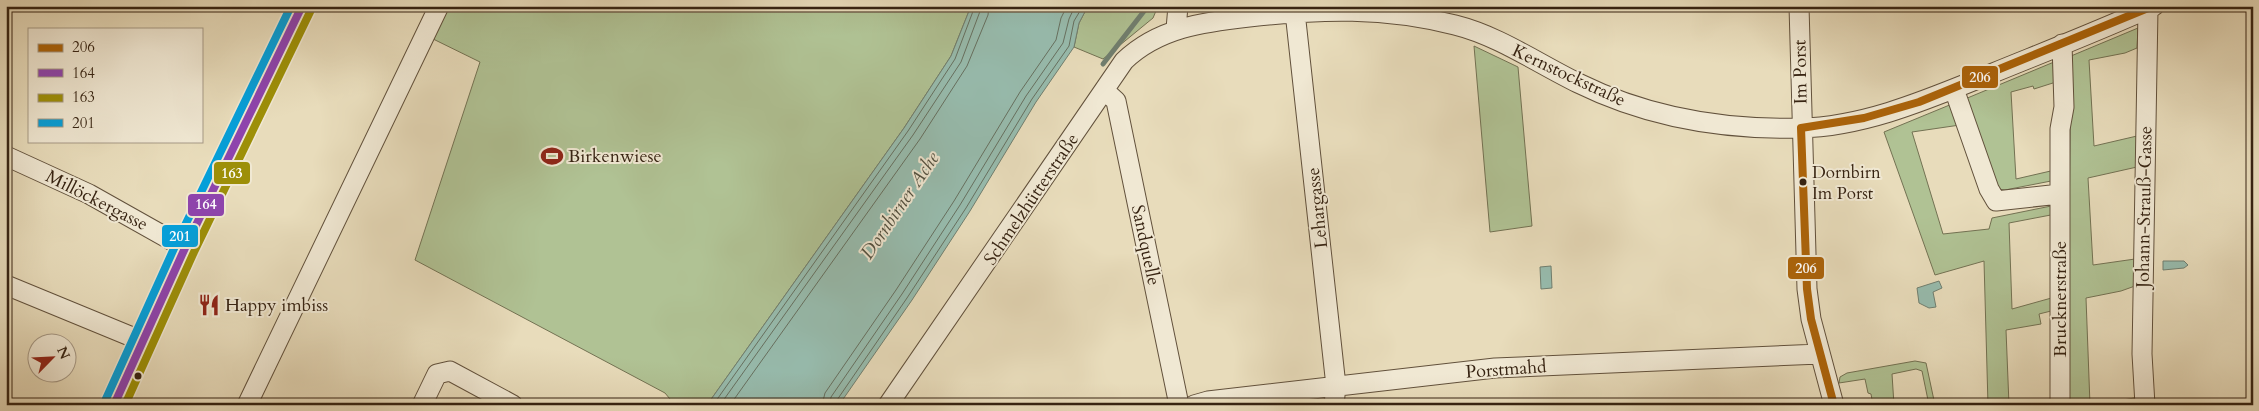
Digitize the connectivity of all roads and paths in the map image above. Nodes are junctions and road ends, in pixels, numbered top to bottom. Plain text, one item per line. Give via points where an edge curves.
1 (302, 6) edge
2 (439, 6) edge
3 (1178, 6) edge
4 (1799, 6) edge
5 (2109, 6) edge
6 (2151, 8) edge
7 (1295, 12) junction
8 (2110, 25) junction
9 (1176, 29) junction
10 (2062, 44) junction
11 (1954, 89) junction
12 (1104, 91) junction
13 (1801, 128) junction
14 (6, 156) edge
15 (2060, 194) junction
16 (185, 248) junction
17 (6, 285) edge
18 (142, 341) junction
19 (1820, 354) junction
20 (1335, 395) edge
21 (114, 405) edge
22 (247, 405) edge
23 (422, 405) edge
24 (512, 405) edge
25 (888, 405) edge
26 (1179, 405) edge
27 (1194, 405) edge
28 (1834, 405) edge
29 (2060, 405) edge
30 (2145, 405) edge

1 - 16 main road
2 - 22 street
3 - 9 street
4 - 13 street, Im Porst
5 - 8 street
6 - 8 street, Kernstockstraße
6 - 30 street, Johann-Strauß-Gasse via 2142,354
7 - 9 street, Kernstockstraße
7 - 13 street, Kernstockstraße via 1383,11 1456,25 1490,37 1578,84 1641,108 1705,123
7 - 20 street, Lehargasse
8 - 10 street, Kernstockstraße
9 - 12 street, Schmelzhütterstraße via 1134,51
10 - 11 street, Kernstockstraße
10 - 15 street, Brucknerstraße via 2064,107 2060,129
11 - 13 street, Kernstockstraße via 1883,114
11 - 15 street via 1996,201
12 - 25 street, Schmelzhütterstraße
12 - 26 street, Sandquelle via 1116,101
13 - 19 street, Im Porst via 1807,289
14 - 16 street, Millöckergasse via 82,190
15 - 29 street, Brucknerstraße
16 - 18 main road
17 - 18 street
18 - 21 main road
19 - 20 street, Porstmahd via 1495,368
19 - 28 street, Im Porst
20 - 27 street, Porstmahd via 1208,401
23 - 24 street via 437,374 450,371

